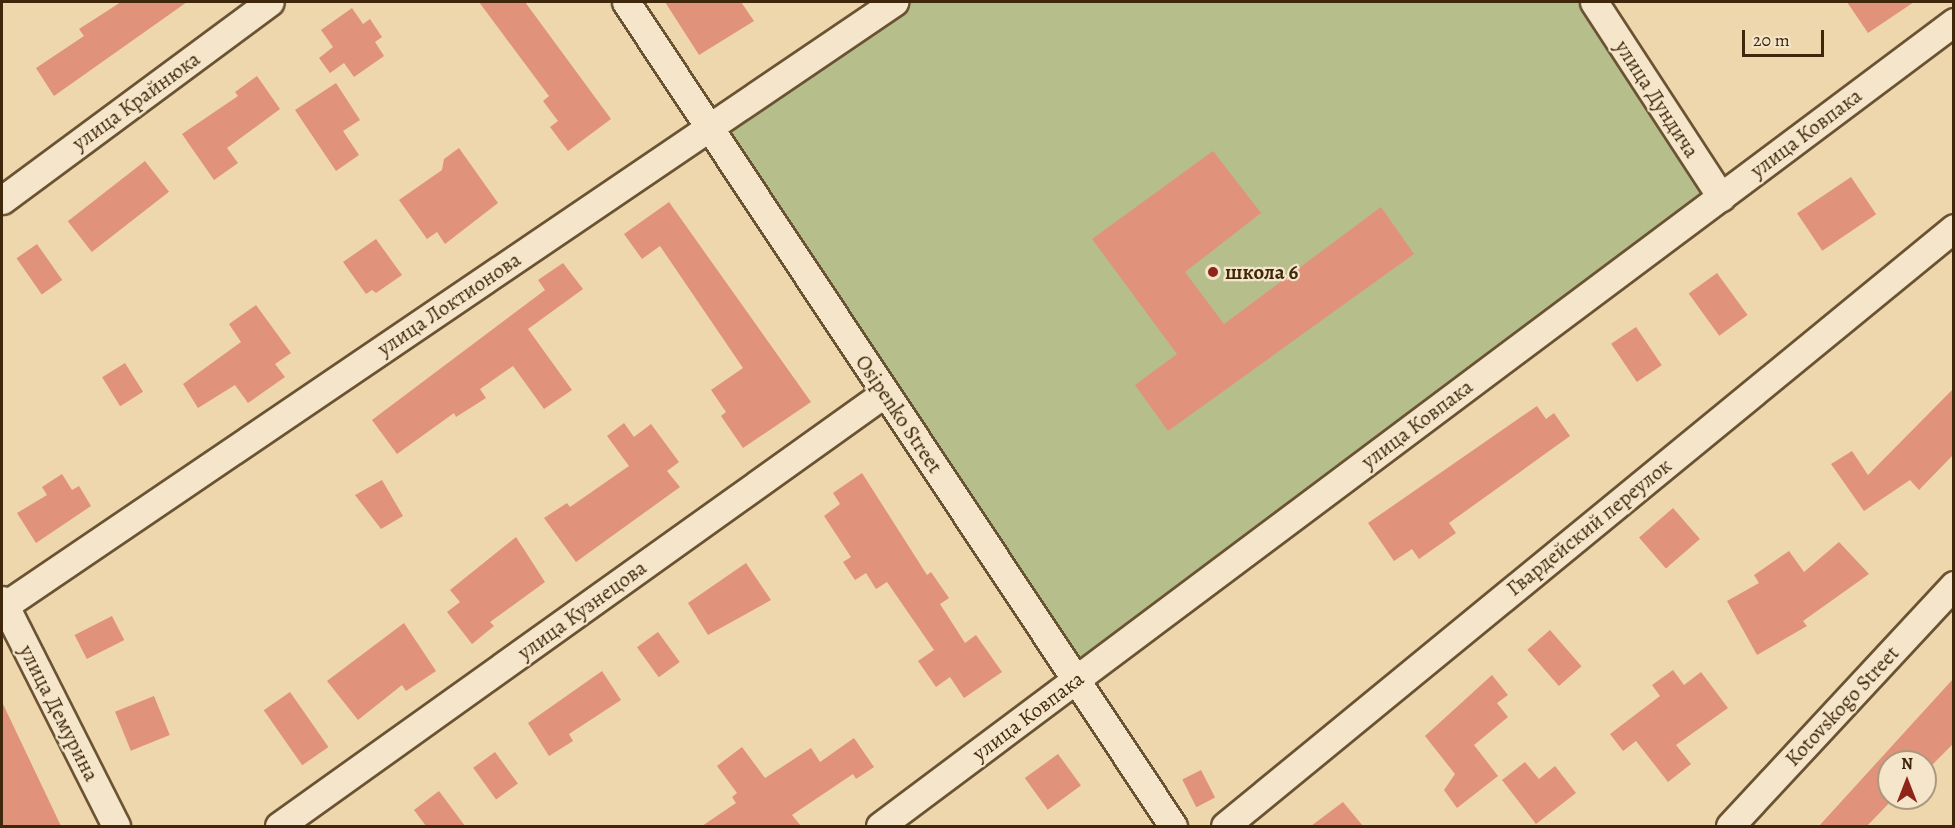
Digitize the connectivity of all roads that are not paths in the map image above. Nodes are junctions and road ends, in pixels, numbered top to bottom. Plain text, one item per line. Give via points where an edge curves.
1 (270, 2) edge
2 (626, 2) edge
3 (894, 2) edge
4 (1594, 2) edge
5 (1953, 22) edge
6 (709, 127) junction
7 (1721, 196) junction
8 (2, 200) edge
9 (1953, 228) edge
10 (885, 393) junction
11 (1953, 585) edge
12 (3, 603) edge
13 (1076, 680) junction
14 (116, 826) edge
15 (279, 826) edge
16 (879, 826) edge
17 (1173, 826) edge
18 (1225, 826) edge
19 (1730, 826) edge

1 - 8 street, улица Крайнюка
2 - 6 street, Osipenko Street
3 - 6 street, улица Локтионова
4 - 7 street, улица Дундича
5 - 7 street, улица Ковпака
6 - 10 street, Osipenko Street
6 - 12 street, улица Локтионова
7 - 13 street, улица Ковпака
9 - 18 street, Гвардейский переулок
10 - 13 street, Osipenko Street
10 - 15 street, улица Кузнецова
11 - 19 street, Kotovskogo Street
12 - 14 street, улица Демурина
13 - 16 street, улица Ковпака
13 - 17 street, Osipenko Street

